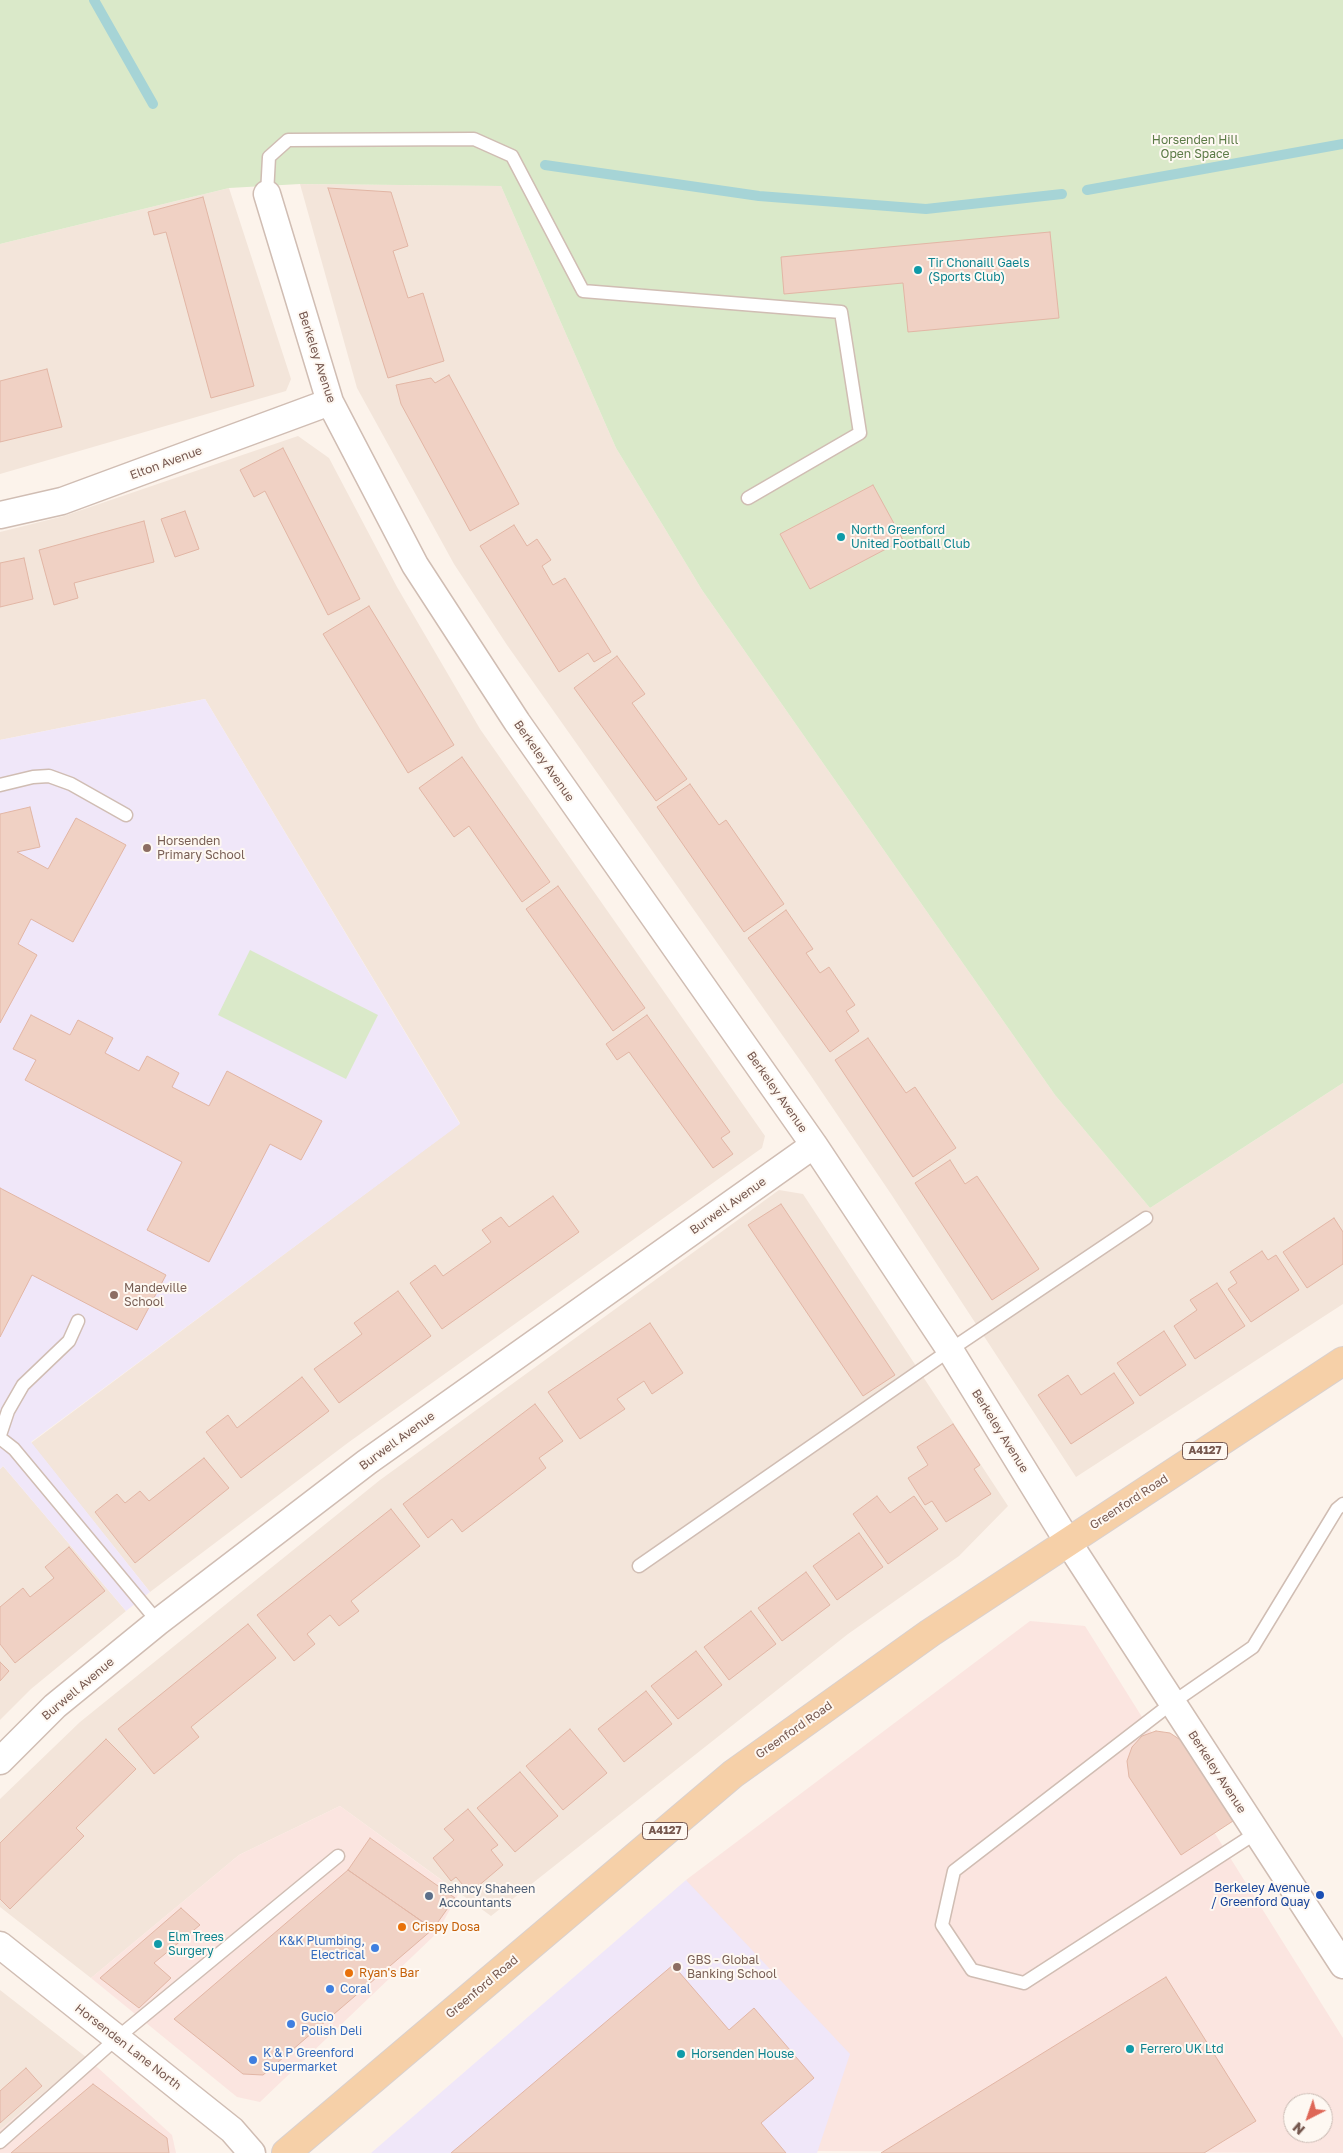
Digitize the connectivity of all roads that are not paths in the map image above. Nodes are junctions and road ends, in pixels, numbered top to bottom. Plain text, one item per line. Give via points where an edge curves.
1 (267, 194) joint
2 (330, 402) junction
3 (748, 498) dead end
4 (0, 515) edge
5 (0, 785) edge
6 (126, 815) dead end
7 (814, 1145) junction
8 (1146, 1218) dead end
9 (78, 1321) dead end
10 (950, 1350) junction
11 (1343, 1360) edge
12 (0, 1436) edge
13 (1343, 1504) edge
14 (1068, 1542) junction
15 (639, 1566) dead end
16 (158, 1622) junction
17 (1172, 1703) junction
18 (0, 1761) edge
19 (1256, 1833) junction
20 (338, 1856) dead end
21 (0, 1945) edge
22 (1343, 1965) edge
23 (117, 2038) junction
24 (0, 2142) edge
25 (252, 2153) edge
26 (286, 2153) edge

1 - 2 street, Berkeley Avenue
1 - 3 lane via 269,157 288,140 474,139 512,156 583,291 841,312 860,433
2 - 4 street, Elton Avenue via 62,502
2 - 7 street, Berkeley Avenue via 415,564 517,722
5 - 6 lane via 49,776 71,784
7 - 10 street, Berkeley Avenue
7 - 16 street, Burwell Avenue via 367,1462
8 - 10 lane
9 - 12 lane via 69,1340 23,1385 8,1411
10 - 14 street, Berkeley Avenue
10 - 15 lane
11 - 14 main road, Greenford Road / A4127
12 - 16 lane
13 - 17 lane via 1253,1648
14 - 17 street, Berkeley Avenue
14 - 26 main road, Greenford Road / A4127 via 930,1633 733,1774
16 - 18 street, Burwell Avenue via 55,1706
17 - 19 street, Berkeley Avenue
17 - 19 lane via 954,1871 942,1925 972,1970 1024,1983
19 - 22 street, Berkeley Avenue
20 - 23 lane
21 - 23 street, Horsenden Lane North
23 - 24 lane
23 - 25 street, Horsenden Lane North via 232,2130

